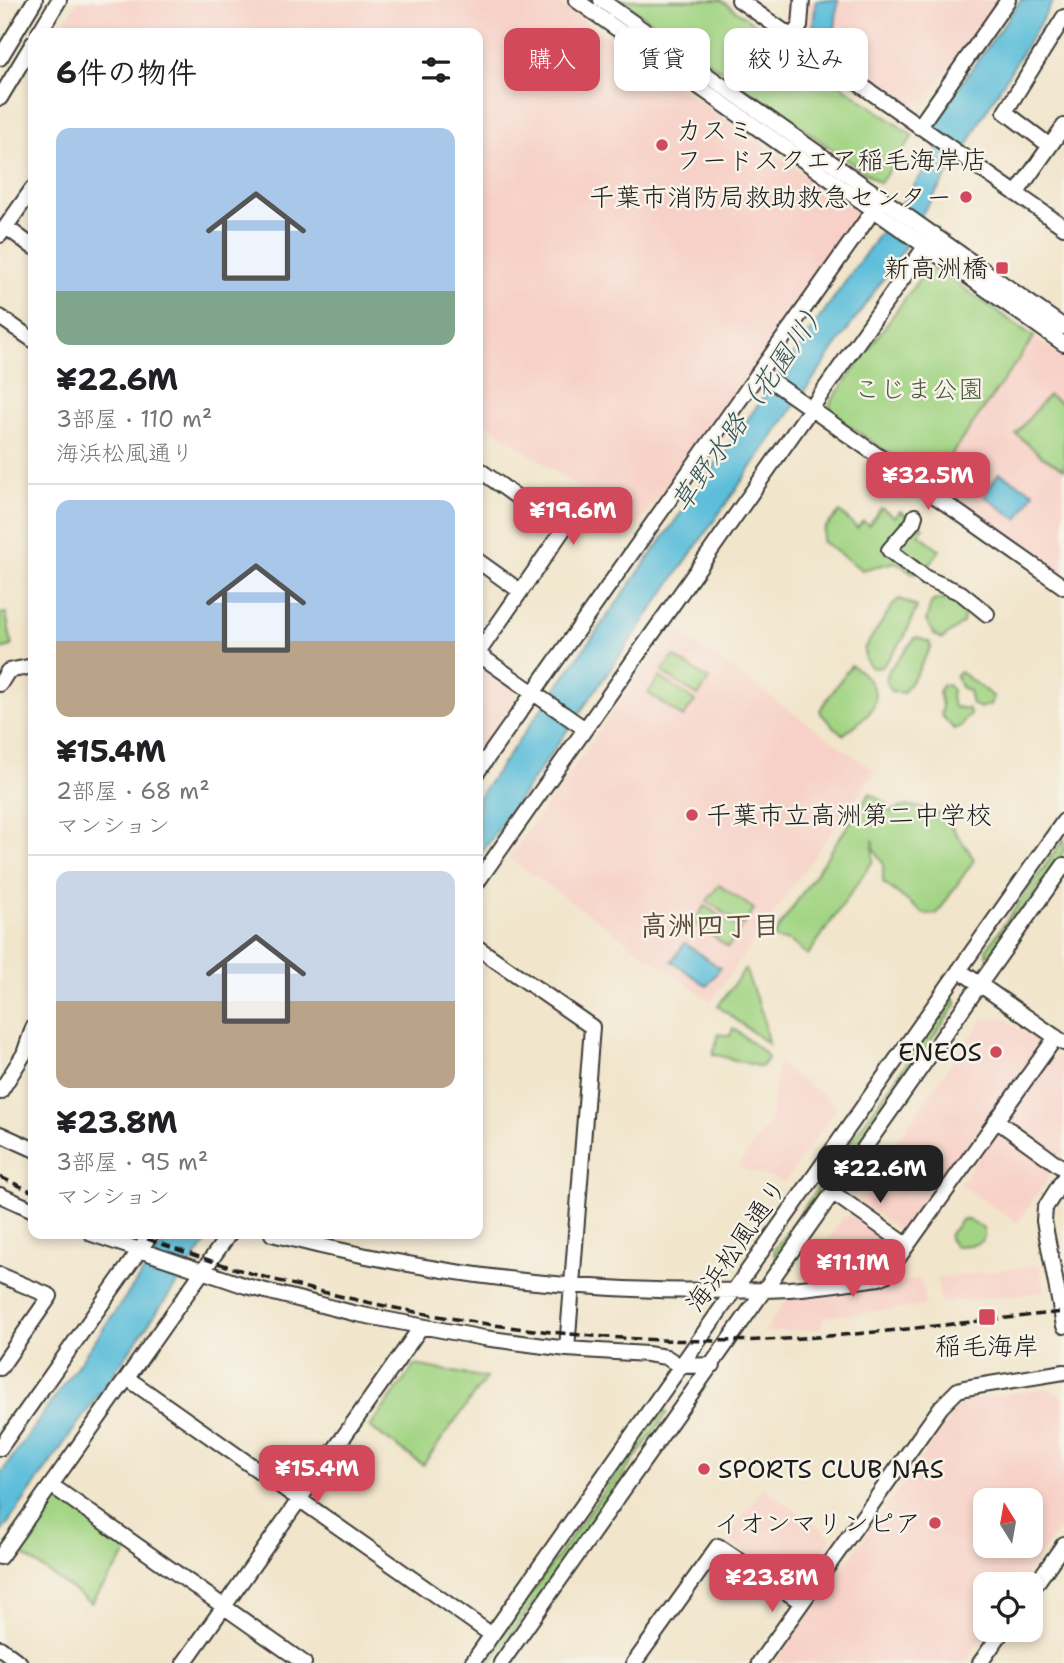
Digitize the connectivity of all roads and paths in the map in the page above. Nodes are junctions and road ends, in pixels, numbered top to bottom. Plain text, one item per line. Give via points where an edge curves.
1 (35, 0) edge
2 (59, 0) edge
3 (576, 0) edge
4 (601, 0) edge
5 (739, 0) edge
6 (802, 0) edge
7 (1008, 0) edge
8 (1064, 18) edge
9 (42, 28) edge
10 (778, 28) edge
11 (798, 28) edge
12 (2, 51) edge
13 (28, 51) edge
14 (23, 59) junction
15 (868, 91) edge
16 (0, 98) edge
17 (1064, 126) edge
18 (923, 129) junction
19 (1050, 146) junction
20 (1016, 194) junction
21 (28, 195) edge
22 (878, 203) junction
23 (1064, 227) edge
24 (3, 231) edge
25 (930, 240) junction
26 (28, 244) edge
27 (0, 317) edge
28 (1064, 327) edge
29 (28, 337) edge
30 (1064, 344) edge
31 (759, 372) junction
32 (811, 409) junction
33 (483, 473) edge
34 (915, 516) dead end
35 (483, 565) edge
36 (1064, 587) edge
37 (520, 591) junction
38 (987, 614) dead end
39 (483, 646) edge
40 (483, 657) edge
41 (28, 667) edge
42 (0, 684) edge
43 (533, 693) junction
44 (585, 729) junction
45 (483, 764) edge
46 (1064, 821) edge
47 (1064, 865) edge
48 (483, 874) edge
49 (483, 951) edge
50 (960, 970) junction
51 (981, 984) junction
52 (1060, 1040) edge
53 (28, 1042) edge
54 (0, 1092) edge
55 (996, 1121) junction
56 (0, 1134) edge
57 (28, 1147) edge
58 (1064, 1169) edge
59 (1064, 1178) edge
60 (833, 1193) junction
61 (0, 1195) edge
62 (28, 1208) edge
63 (106, 1239) edge
64 (147, 1239) edge
65 (225, 1239) edge
66 (294, 1239) edge
67 (907, 1245) junction
68 (139, 1251) junction
69 (1057, 1260) edge
70 (202, 1272) junction
71 (0, 1275) edge
72 (571, 1287) junction
73 (766, 1289) junction
74 (734, 1290) junction
75 (1064, 1326) edge
76 (421, 1327) junction
77 (567, 1349) junction
78 (713, 1365) junction
79 (680, 1366) junction
80 (0, 1368) edge
81 (1064, 1371) edge
82 (127, 1378) junction
83 (0, 1448) edge
84 (51, 1485) junction
85 (299, 1500) junction
86 (1064, 1544) edge
87 (0, 1557) edge
88 (1043, 1574) edge
89 (801, 1602) junction
90 (224, 1607) junction
91 (492, 1635) junction
92 (995, 1642) edge
93 (0, 1648) edge
94 (20, 1663) edge
95 (184, 1663) edge
96 (304, 1663) edge
97 (472, 1663) edge
98 (501, 1663) edge
99 (634, 1663) edge
100 (759, 1663) edge
101 (980, 1663) edge

1 - 12 street
2 - 9 street
3 - 22 street
4 - 22 street
5 - 10 street
6 - 11 street
7 - 18 street
8 - 19 street via 1005,112
12 - 14 street
13 - 14 street
14 - 16 street
15 - 18 street
17 - 19 street
18 - 20 street
19 - 20 street
20 - 23 street
21 - 24 street
22 - 25 street
22 - 31 street
24 - 26 street
25 - 28 street
25 - 30 street
25 - 32 street
27 - 29 street
31 - 32 street
31 - 43 street
32 - 36 street
32 - 44 street
33 - 37 street via 564,530
34 - 38 street via 889,550
35 - 37 street
37 - 39 street
40 - 43 street
41 - 42 street via 8,671
43 - 44 street
43 - 45 street
44 - 48 street
46 - 50 street, 海浜松風通り
47 - 51 street, 海浜松風通り
49 - 72 street via 592,1027
50 - 51 street
50 - 74 street, 海浜松風通り
51 - 52 street
51 - 60 street, 海浜松風通り
52 - 55 street
53 - 54 street
55 - 58 street
55 - 67 street
56 - 57 street
59 - 69 street via 1045,1208 1044,1221
60 - 67 street
60 - 73 street, 海浜松風通り
61 - 62 street
63 - 68 street
64 - 68 street
65 - 70 street
66 - 72 street via 422,1268
67 - 73 street via 886,1275 878,1278
68 - 70 street
68 - 83 street
69 - 75 street
70 - 76 street via 299,1301
70 - 82 street
71 - 80 street via 50,1296
72 - 74 street
72 - 77 street
73 - 74 street
73 - 78 street, 海浜松風通り
74 - 79 street, 海浜松風通り
76 - 77 street
76 - 85 street
77 - 79 street via 647,1354 666,1357
78 - 79 street
78 - 98 street, 海浜松風通り
79 - 91 street, 海浜松風通り
81 - 89 street via 958,1390 941,1407
82 - 84 street
82 - 85 street
84 - 87 street
84 - 90 street
85 - 90 street
85 - 91 street
86 - 88 street
89 - 99 street via 718,1546
89 - 100 street
90 - 95 street
90 - 96 street
91 - 97 street, 海浜松風通り
92 - 101 street
93 - 94 street

